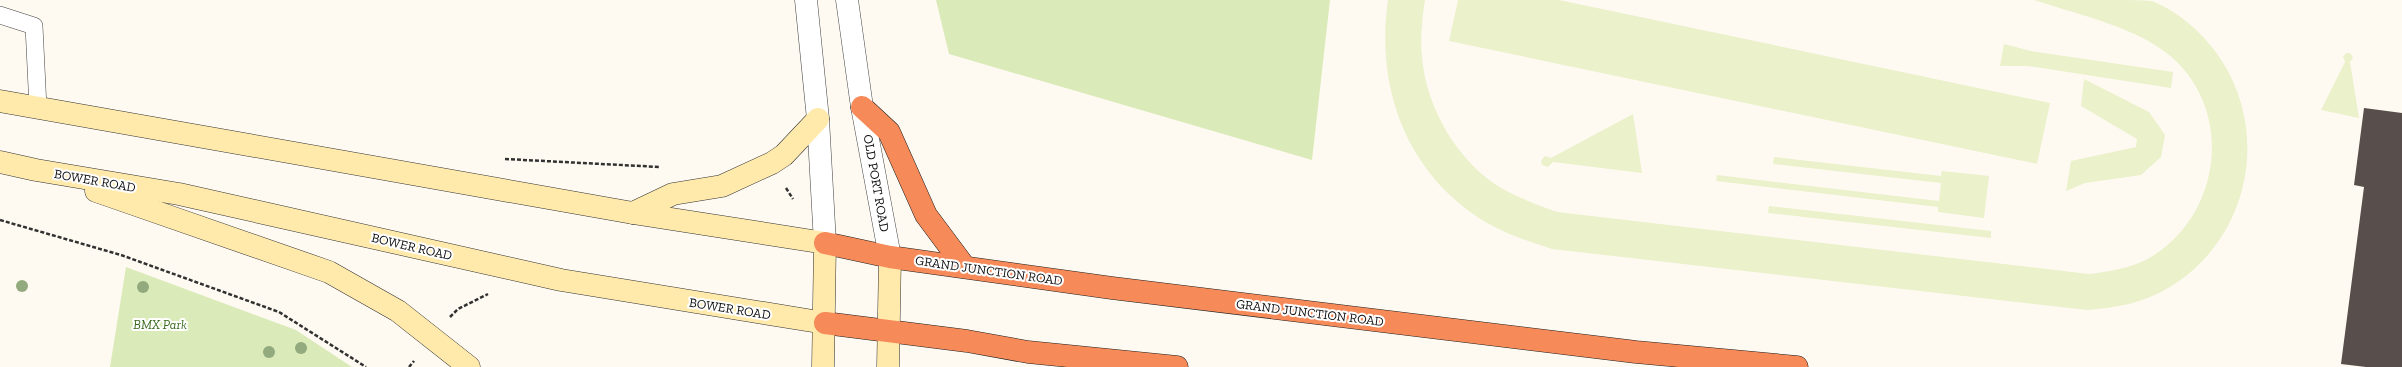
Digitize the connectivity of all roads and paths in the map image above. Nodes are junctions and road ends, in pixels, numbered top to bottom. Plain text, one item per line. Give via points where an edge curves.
1 (806, 0) edge
2 (847, 0) edge
3 (0, 15) edge
4 (0, 101) edge
5 (862, 107) junction
6 (38, 108) junction
7 (818, 118) junction
8 (503, 159) dead end
9 (0, 162) edge
10 (665, 168) dead end
11 (36, 170) junction
12 (633, 213) junction
13 (0, 220) edge
14 (824, 244) junction
15 (890, 257) junction
16 (964, 266) junction
17 (825, 323) junction
18 (890, 330) junction
19 (1028, 352) junction
20 (366, 367) edge
21 (469, 367) edge
22 (823, 367) edge
23 (888, 367) edge
24 (1012, 367) edge
25 (1177, 367) edge
26 (1797, 367) edge

1 - 7 street
2 - 5 street, OLD PORT ROAD
3 - 6 lane via 34,26
4 - 6 main road
5 - 15 street, OLD PORT ROAD
5 - 16 highway via 889,132 926,215
6 - 12 main road
7 - 12 main road via 784,155 772,163 722,186 673,194
7 - 14 street
8 - 10 path
9 - 11 main road, BOWER ROAD
11 - 17 main road, BOWER ROAD via 179,194 561,280
11 - 21 main road via 329,272 398,311
12 - 14 main road
13 - 20 path via 121,255 279,312
14 - 15 highway, GRAND JUNCTION ROAD
14 - 17 main road
15 - 16 highway, GRAND JUNCTION ROAD
15 - 18 main road, OLD PORT ROAD
16 - 26 highway, GRAND JUNCTION ROAD via 1112,288 1503,336
17 - 18 highway
17 - 22 main road
18 - 19 highway
18 - 23 main road, OLD PORT ROAD
19 - 24 highway
19 - 25 highway

